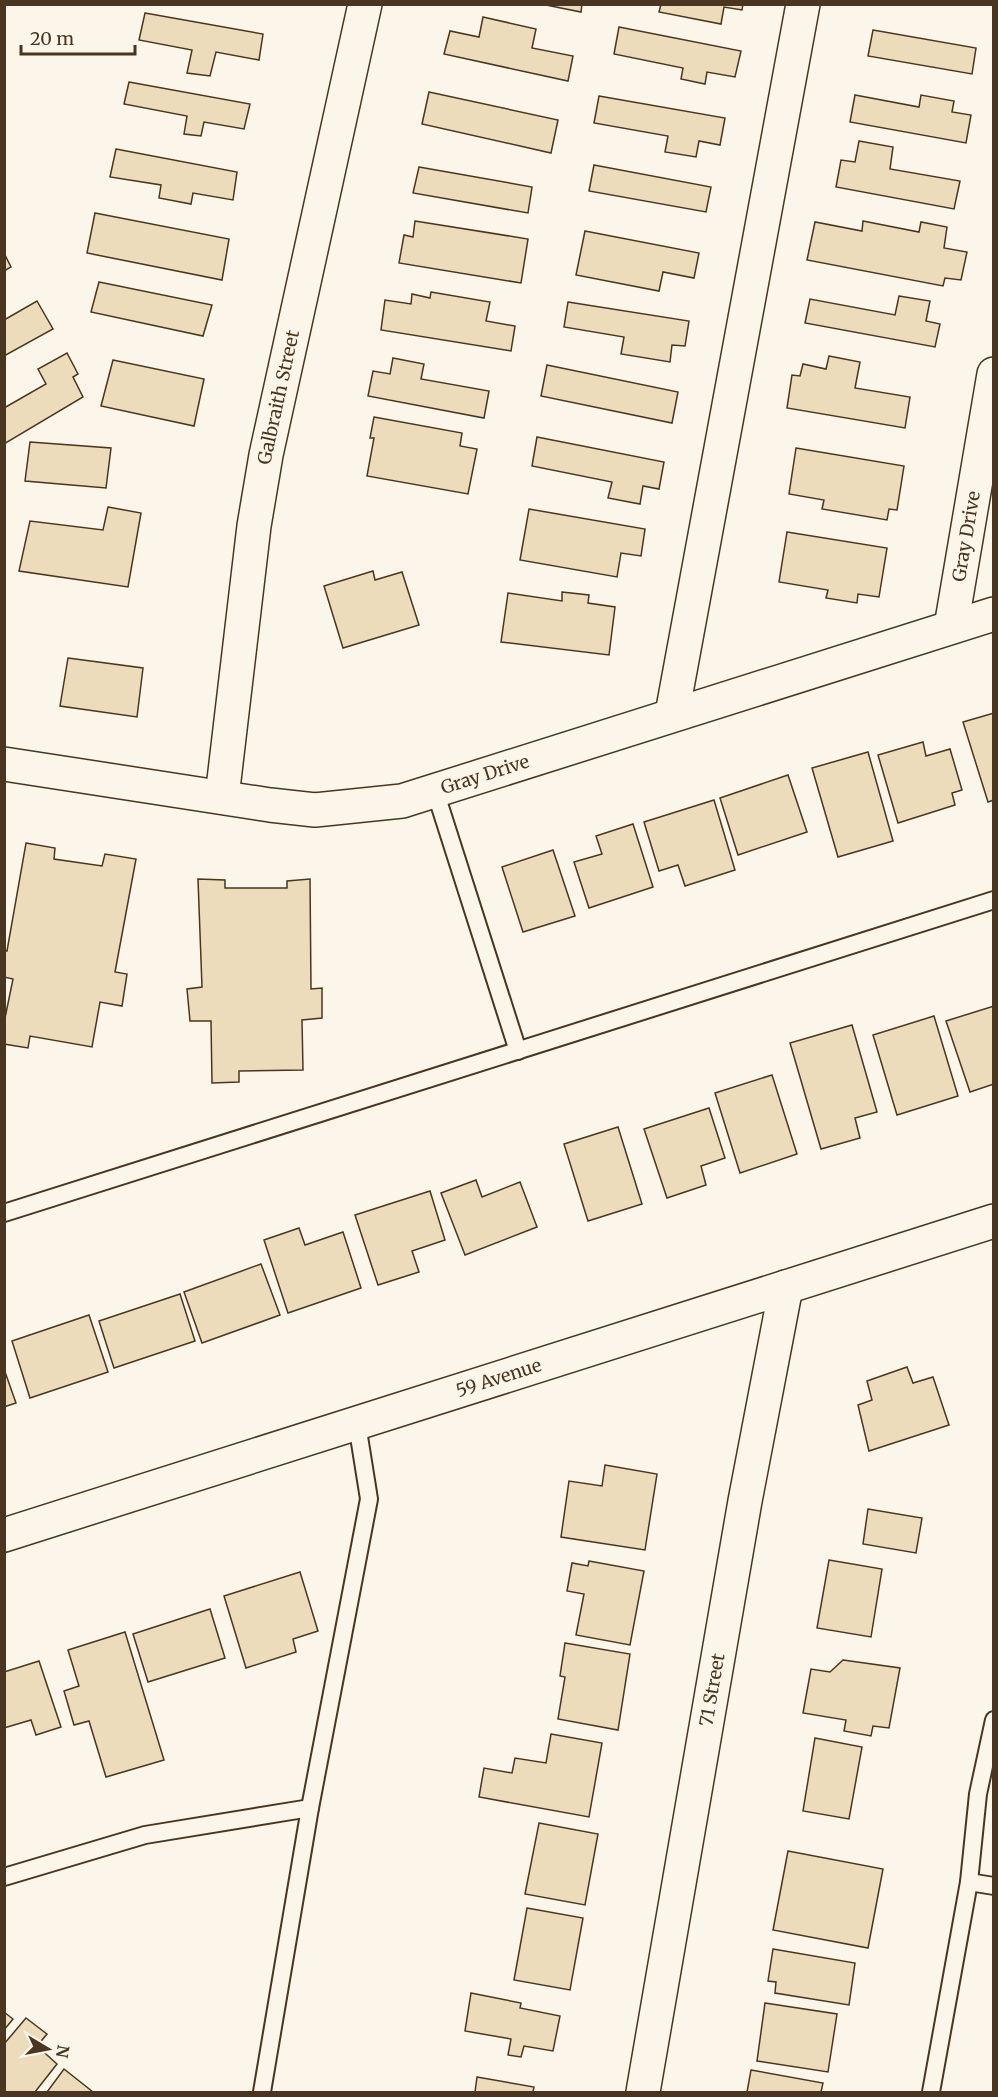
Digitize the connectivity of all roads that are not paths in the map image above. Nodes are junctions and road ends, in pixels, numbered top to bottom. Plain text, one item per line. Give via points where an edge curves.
1 (365, 4) edge
2 (803, 4) edge
3 (993, 374) edge
4 (993, 614) edge
5 (951, 627) junction
6 (672, 714) junction
7 (4, 764) edge
8 (435, 791) junction
9 (222, 797) junction
10 (993, 900) edge
11 (518, 1051) junction
12 (4, 1213) edge
13 (993, 1221) edge
14 (786, 1287) junction
15 (357, 1424) junction
16 (4, 1535) edge
17 (993, 1720) edge
18 (310, 1808) junction
19 (4, 1877) edge
20 (969, 1882) junction
21 (993, 1886) edge
22 (262, 2092) edge
23 (643, 2092) edge
24 (931, 2092) edge

1 - 9 street, Galbraith Street via 266,455
2 - 6 street
3 - 5 street, Gray Drive
4 - 5 street, Gray Drive
5 - 6 street, Gray Drive
6 - 8 street, Gray Drive
7 - 9 street, Gray Drive
8 - 9 street, Gray Drive via 402,801 315,810
8 - 11 lane
10 - 11 lane
11 - 12 lane
13 - 14 street, 59 Avenue
14 - 15 street, 59 Avenue
14 - 23 street, 71 Street via 745,1500
15 - 16 street, 59 Avenue
15 - 18 lane via 369,1498
17 - 20 lane via 978,1794
18 - 19 lane via 145,1834
18 - 22 lane
20 - 21 lane
20 - 24 lane

